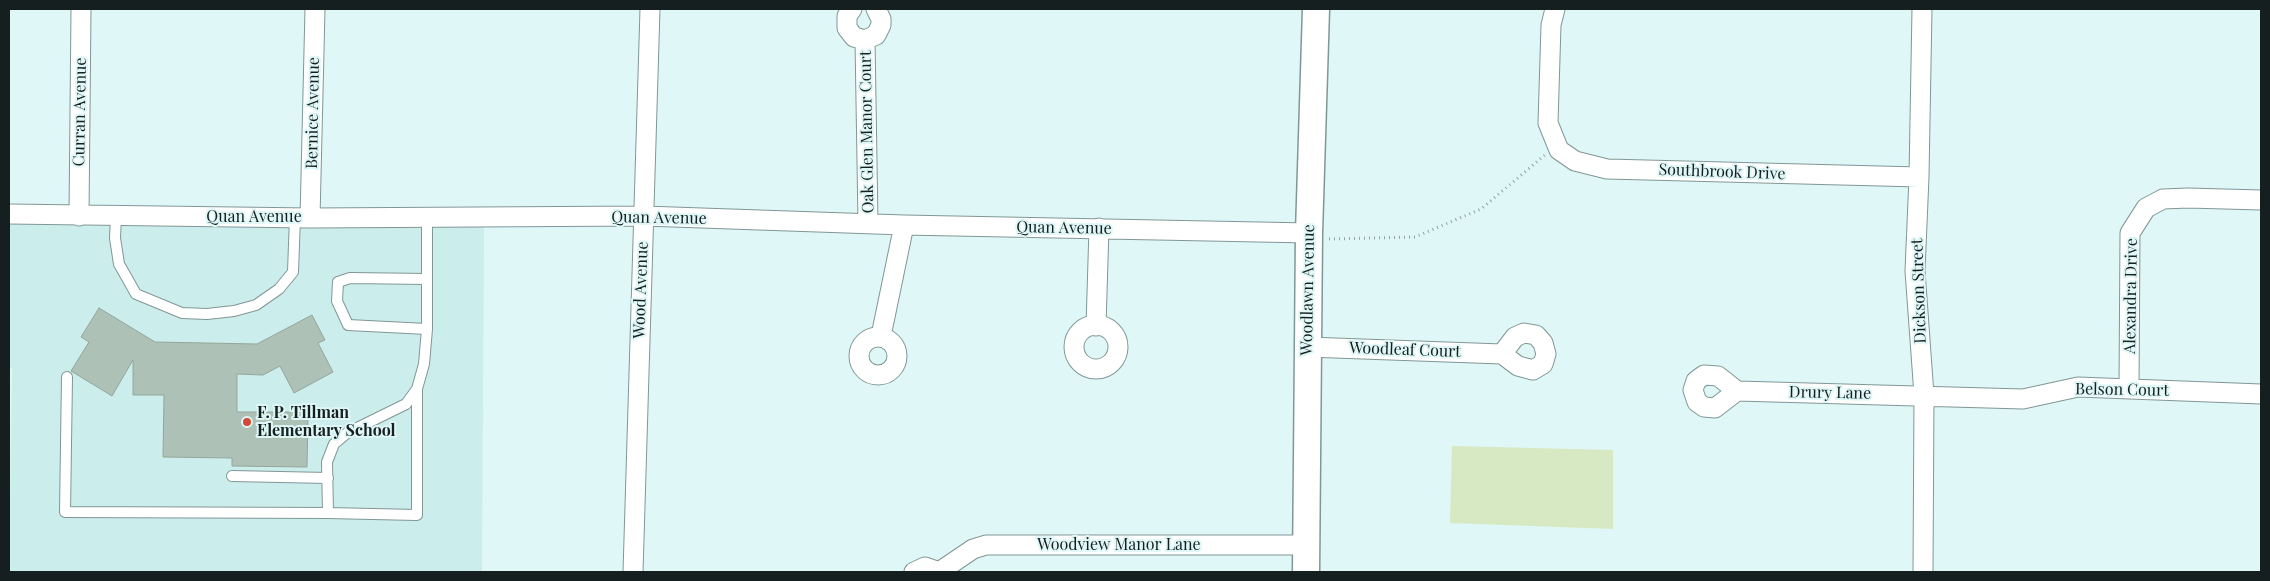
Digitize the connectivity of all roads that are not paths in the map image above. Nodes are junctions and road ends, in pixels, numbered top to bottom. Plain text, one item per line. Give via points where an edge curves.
1 (81, 9) edge
2 (315, 9) edge
3 (650, 9) edge
4 (852, 9) edge
5 (876, 9) edge
6 (1316, 9) edge
7 (1555, 9) edge
8 (1922, 9) edge
9 (866, 40) junction
10 (1919, 177) junction
11 (2261, 200) edge
12 (9, 214) edge
13 (79, 216) junction
14 (116, 216) junction
15 (644, 216) junction
16 (427, 217) junction
17 (303, 218) junction
18 (868, 223) junction
19 (904, 225) junction
20 (1099, 228) junction
21 (1309, 236) junction
22 (427, 279) junction
23 (1096, 326) dead end
24 (427, 329) junction
25 (881, 336) dead end
26 (1308, 347) junction
27 (1502, 354) dead end
28 (67, 377) dead end
29 (417, 389) junction
30 (2129, 389) junction
31 (1737, 391) dead end
32 (2261, 394) edge
33 (1924, 395) junction
34 (232, 476) dead end
35 (328, 478) junction
36 (328, 513) junction
37 (1306, 545) junction
38 (633, 572) edge
39 (914, 572) edge
40 (939, 572) edge
41 (1306, 572) edge
42 (1924, 572) edge

1 - 13 street, Curran Avenue
2 - 17 street, Bernice Avenue
3 - 15 street, Wood Avenue
4 - 9 street, Oak Glen Manor Court via 846,16 847,28 854,37
5 - 9 street, Oak Glen Manor Court via 882,25 876,35
6 - 21 street, Woodlawn Avenue
7 - 10 street, Southbrook Drive via 1551,25 1548,123 1559,150 1575,161 1607,169
8 - 10 street, Dickson Street
9 - 18 street, Oak Glen Manor Court
10 - 33 street, Dickson Street via 1915,271
11 - 30 street, Alexandra Drive via 2163,199 2146,208 2130,232
12 - 13 street, Quan Avenue
13 - 14 street, Quan Avenue
14 - 17 street, Quan Avenue
14 - 17 lane via 119,264 136,294 182,314 234,311 256,305 279,289 293,272
15 - 16 street, Quan Avenue
15 - 18 street, Quan Avenue
15 - 38 street, Wood Avenue
16 - 17 street, Quan Avenue
16 - 22 lane
18 - 19 street, Quan Avenue
19 - 20 street, Quan Avenue
19 - 25 street
20 - 21 street, Quan Avenue
20 - 23 street
21 - 26 street, Woodlawn Avenue
22 - 24 lane
22 - 24 lane via 350,278 338,282 337,301 348,325
24 - 29 lane via 424,364
26 - 27 street, Woodleaf Court
26 - 37 street, Woodlawn Avenue
28 - 36 lane via 65,512
29 - 35 lane via 406,404 347,433 334,444 327,462
29 - 36 lane via 417,515
30 - 32 street, Belson Court
30 - 33 street, Belson Court via 2078,387 2023,399
31 - 33 street, Drury Lane
33 - 42 street, Dickson Street
34 - 35 lane
35 - 36 lane
37 - 40 street, Woodview Manor Lane via 986,545 973,549
37 - 41 street, Woodlawn Avenue
39 - 40 street via 925,567

